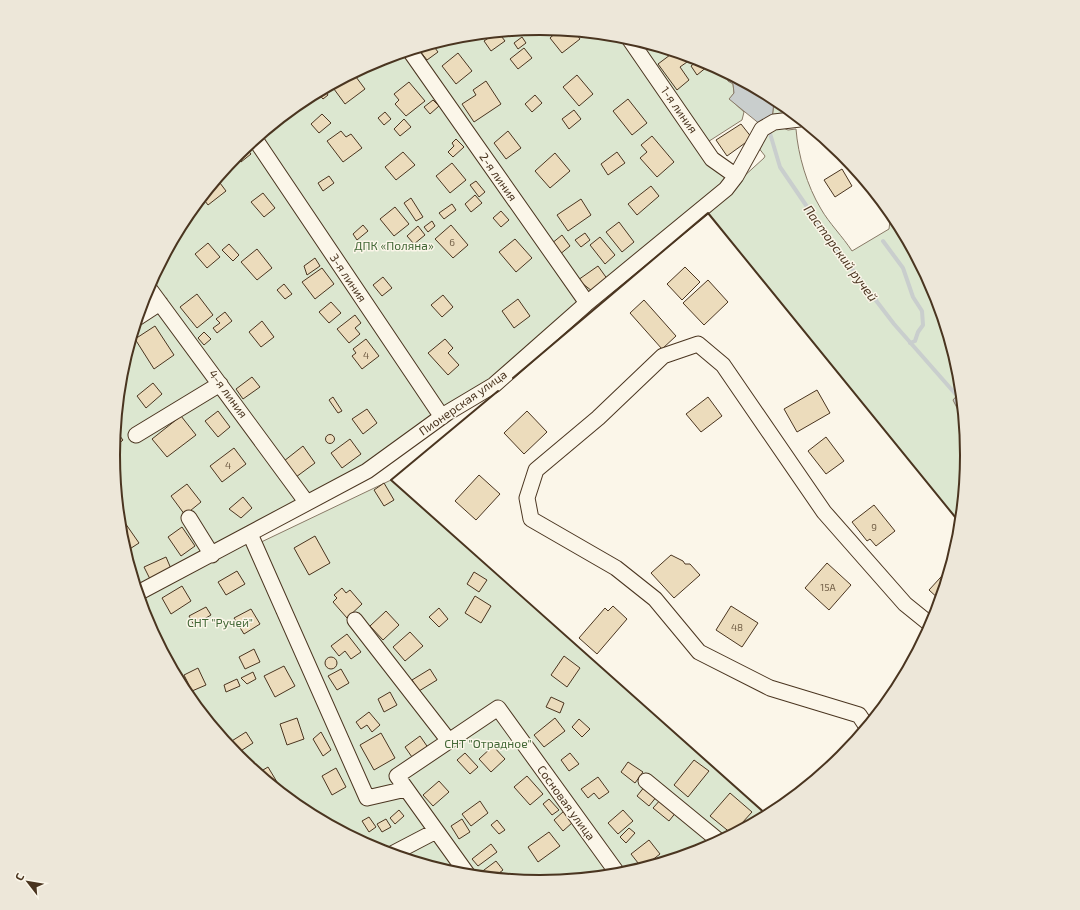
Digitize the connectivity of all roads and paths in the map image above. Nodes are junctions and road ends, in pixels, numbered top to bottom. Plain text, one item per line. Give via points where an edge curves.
1 (633, 45) edge
2 (413, 54) edge
3 (794, 120) edge
4 (258, 144) edge
5 (736, 176) junction
6 (152, 293) edge
7 (160, 303) junction
8 (587, 303) junction
9 (145, 313) edge
10 (220, 384) junction
11 (442, 417) junction
12 (136, 435) dead end
13 (307, 502) junction
14 (189, 518) dead end
15 (250, 534) junction
16 (212, 555) junction
17 (142, 591) edge
18 (355, 620) dead end
19 (926, 621) edge
20 (864, 722) edge
21 (449, 741) junction
22 (646, 781) dead end
23 (406, 789) junction
24 (436, 831) junction
25 (715, 837) edge
26 (399, 851) edge
27 (463, 868) edge
28 (614, 868) edge

1 - 5 street, 1-я линия via 712,159
2 - 8 street, 2-я линия
3 - 5 street, Пионерская улица via 768,126
4 - 11 street, 3-я линия
5 - 8 street, Пионерская улица via 726,189
6 - 7 street, 4-я линия
7 - 9 street
7 - 10 street, 4-я линия
8 - 11 street, Пионерская улица via 494,385
10 - 12 street
10 - 13 street, 4-я линия
11 - 13 street, Пионерская улица via 367,471
13 - 15 street, Пионерская улица
14 - 16 street
15 - 16 street, Пионерская улица
15 - 23 street via 367,798
16 - 17 street, Пионерская улица
18 - 21 street
19 - 20 street via 905,604 824,512 724,365 698,344 663,356 598,418 536,470 527,498 531,519 616,568 655,599 699,652 770,688 859,714
21 - 23 street via 397,776
21 - 28 street, Сосновая улица via 498,708
22 - 25 street
23 - 24 street
24 - 26 street
24 - 27 street

